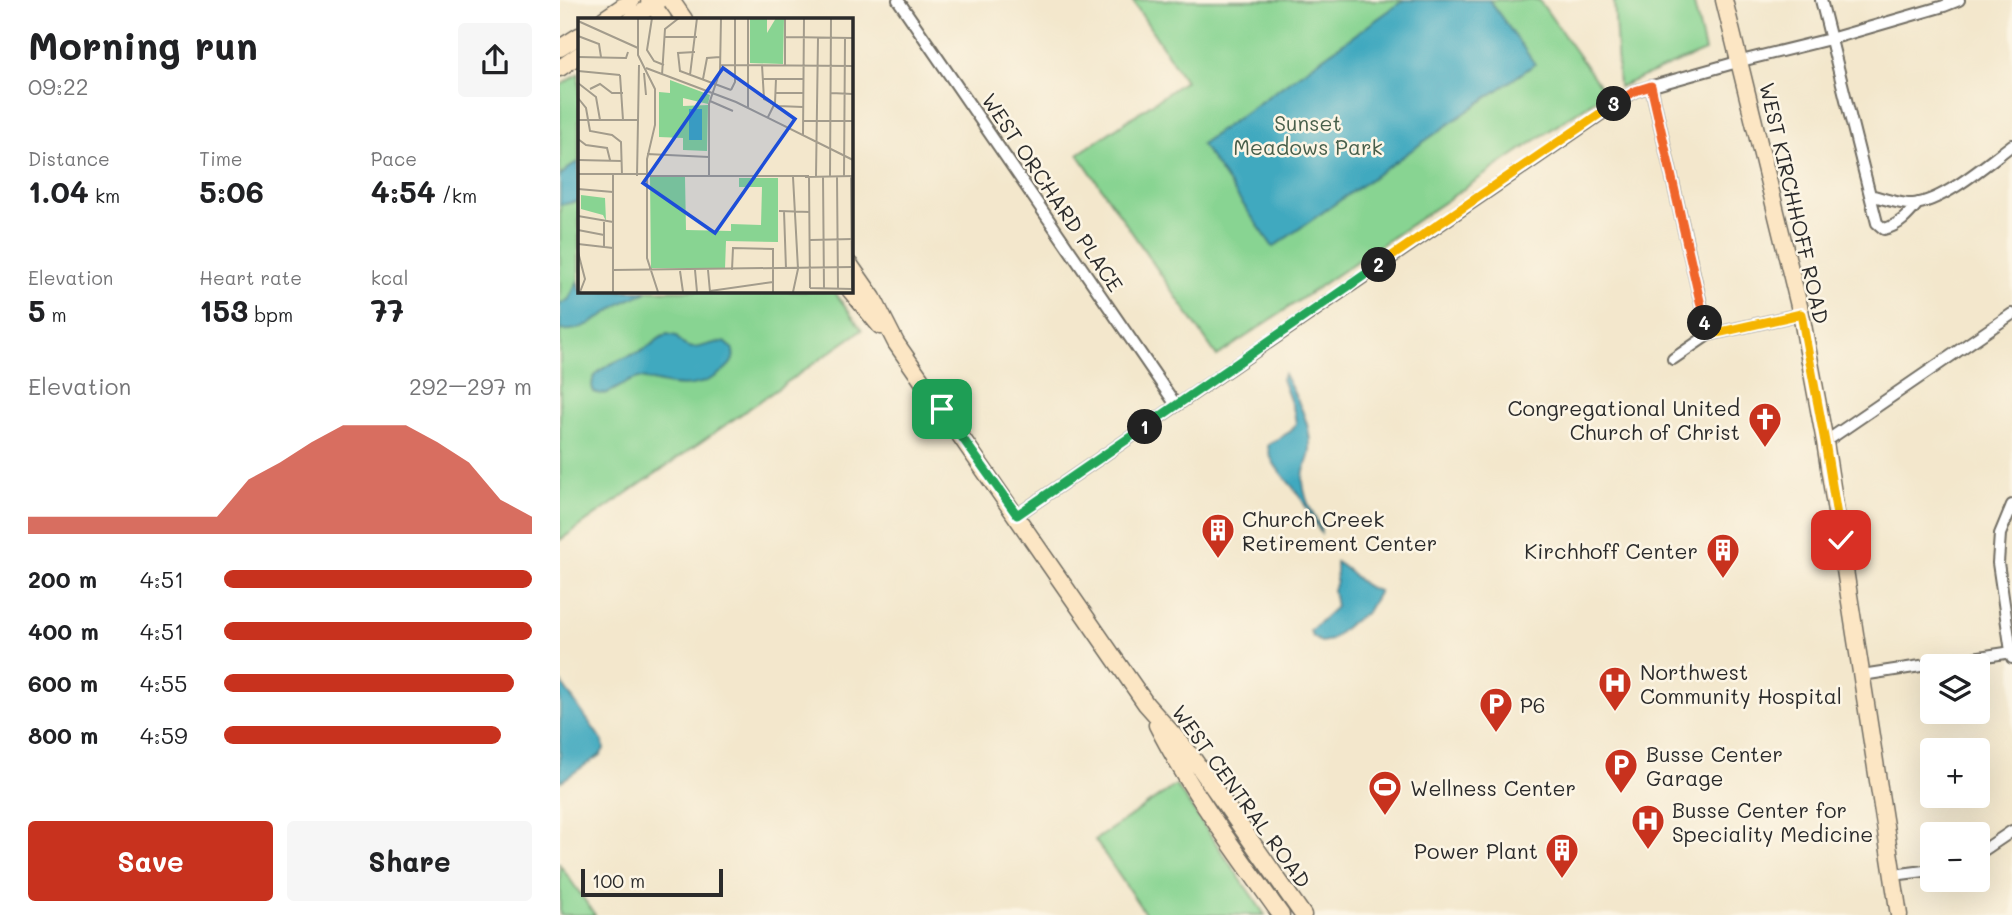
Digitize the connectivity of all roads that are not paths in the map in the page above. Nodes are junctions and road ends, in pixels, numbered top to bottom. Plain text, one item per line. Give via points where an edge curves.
1 (632, 0) edge
2 (671, 0) edge
3 (898, 0) edge
4 (1724, 0) edge
5 (1821, 0) edge
6 (1959, 0) edge
7 (654, 2) edge
8 (605, 18) edge
9 (633, 18) edge
10 (662, 18) edge
11 (683, 18) edge
12 (578, 37) edge
13 (1830, 39) junction
14 (560, 48) edge
15 (578, 55) edge
16 (1741, 61) junction
17 (560, 68) edge
18 (1651, 86) junction
19 (2012, 145) edge
20 (1870, 195) junction
21 (1918, 203) junction
22 (852, 268) edge
23 (851, 292) edge
24 (1801, 314) junction
25 (2012, 314) edge
26 (1708, 335) junction
27 (896, 343) junction
28 (1673, 359) dead end
29 (1176, 405) junction
30 (1825, 442) junction
31 (2012, 505) edge
32 (1017, 515) junction
33 (2012, 654) edge
34 (1862, 675) junction
35 (1146, 704) junction
36 (2012, 831) edge
37 (1990, 846) edge
38 (1920, 872) edge
39 (1893, 875) junction
40 (1281, 915) edge
41 (1303, 915) edge
42 (1899, 915) edge

1 - 8 main road
2 - 11 main road
3 - 29 street, WEST ORCHARD PLACE
4 - 16 main road, WEST KIRCHHOFF ROAD
5 - 13 street
6 - 13 street
7 - 9 main road
7 - 10 main road
12 - 14 main road
13 - 16 street
13 - 20 street
15 - 17 main road
16 - 18 street
16 - 24 main road, WEST KIRCHHOFF ROAD
18 - 26 street
18 - 29 street via 1624,97
19 - 21 street via 1959,183
20 - 21 street
20 - 21 street via 1877,223 1884,229 1904,220
22 - 27 main road, WEST CENTRAL ROAD
23 - 27 main road, WEST CENTRAL ROAD
24 - 26 street
24 - 30 main road, WEST KIRCHHOFF ROAD
25 - 30 street
26 - 28 street
27 - 32 main road, WEST CENTRAL ROAD
29 - 32 street
30 - 34 main road, WEST KIRCHHOFF ROAD
31 - 33 street via 2000,534 1998,563
32 - 35 main road, WEST CENTRAL ROAD
33 - 34 street
34 - 39 main road, WEST KIRCHHOFF ROAD
35 - 40 main road, WEST CENTRAL ROAD via 1210,816
35 - 41 main road, WEST CENTRAL ROAD via 1187,750
36 - 37 street
38 - 39 street
39 - 42 main road, WEST KIRCHHOFF ROAD

